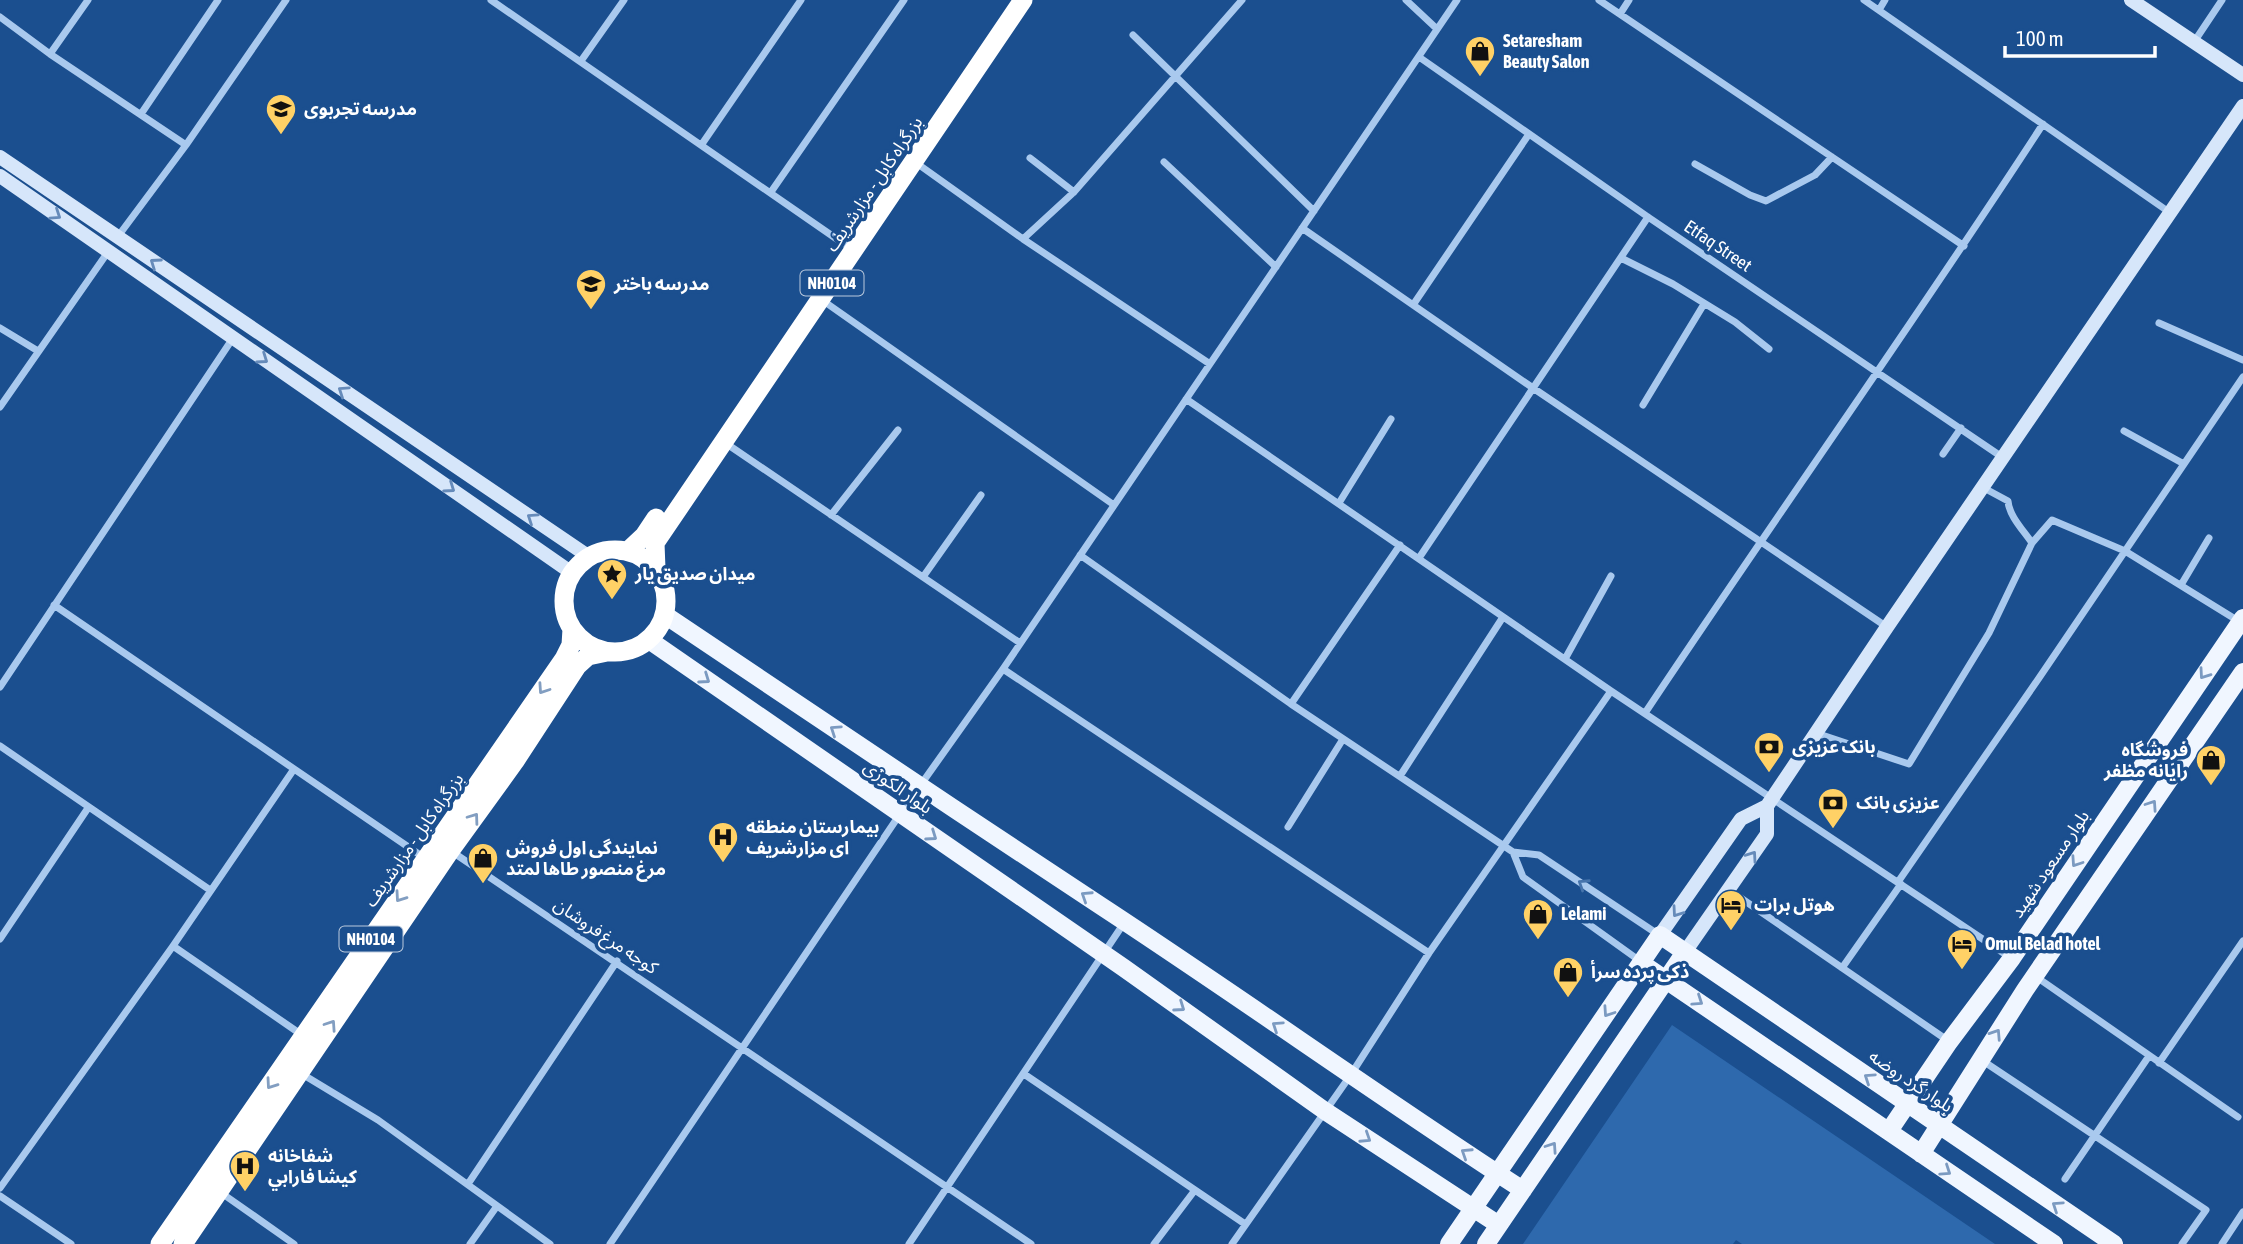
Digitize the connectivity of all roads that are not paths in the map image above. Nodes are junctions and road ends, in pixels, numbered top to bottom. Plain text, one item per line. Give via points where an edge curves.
1 (88, 0) edge
2 (218, 0) edge
3 (286, 0) edge
4 (491, 0) edge
5 (624, 0) edge
6 (802, 0) edge
7 (904, 0) edge
8 (1010, 0) edge
9 (1023, 0) edge
10 (1242, 0) edge
11 (1406, 0) edge
12 (1457, 0) edge
13 (1599, 0) edge
14 (1629, 0) edge
15 (1864, 0) edge
16 (1885, 0) edge
17 (2131, 0) edge
18 (2222, 0) edge
19 (1879, 10) junction
20 (1619, 14) junction
21 (0, 17) edge
22 (1437, 29) junction
23 (1133, 35) dead end
24 (2194, 42) junction
25 (50, 54) junction
26 (1419, 57) junction
27 (581, 61) junction
28 (2243, 75) edge
29 (1174, 76) junction
30 (2243, 106) edge
31 (141, 114) junction
32 (2043, 124) junction
33 (1529, 134) junction
34 (702, 144) junction
35 (186, 145) junction
36 (0, 157) edge
37 (1832, 157) junction
38 (1031, 158) dead end
39 (915, 162) junction
40 (1164, 162) dead end
41 (1695, 164) dead end
42 (0, 176) edge
43 (771, 192) junction
44 (1074, 192) junction
45 (1314, 211) junction
46 (2169, 212) junction
47 (1648, 217) junction
48 (1302, 228) junction
49 (118, 237) junction
50 (1023, 239) junction
51 (844, 244) junction
52 (1964, 246) junction
53 (108, 251) junction
54 (1621, 258) junction
55 (1276, 267) junction
56 (821, 300) junction
57 (1704, 304) junction
58 (1413, 305) junction
59 (2159, 323) dead end
60 (0, 328) edge
61 (233, 338) junction
62 (1769, 349) dead end
63 (38, 351) junction
64 (2243, 360) edge
65 (1210, 364) junction
66 (1876, 372) junction
67 (2243, 377) edge
68 (1533, 388) junction
69 (1186, 398) junction
70 (1643, 405) dead end
71 (0, 407) edge
72 (1391, 418) dead end
73 (1961, 428) junction
74 (898, 430) dead end
75 (2124, 431) dead end
76 (723, 441) junction
77 (1943, 454) dead end
78 (2003, 457) junction
79 (2184, 464) junction
80 (1982, 487) junction
81 (981, 495) dead end
82 (1339, 503) junction
83 (1114, 505) junction
84 (831, 515) junction
85 (2209, 538) dead end
86 (1761, 540) junction
87 (2032, 543) junction
88 (1399, 545) junction
89 (628, 551) junction
90 (2124, 551) junction
91 (1080, 555) junction
92 (588, 556) junction
93 (1419, 558) junction
94 (656, 569) junction
95 (572, 573) junction
96 (1611, 576) dead end
97 (923, 577) junction
98 (2181, 585) junction
99 (54, 605) junction
100 (665, 615) junction
101 (1503, 617) junction
102 (2242, 621) edge
103 (1887, 626) junction
104 (572, 629) junction
105 (649, 640) junction
106 (1020, 643) junction
107 (607, 652) junction
108 (1564, 659) junction
109 (1003, 669) junction
110 (2243, 672) edge
111 (0, 687) edge
112 (1611, 691) junction
113 (1291, 704) junction
114 (1645, 713) junction
115 (1816, 733) junction
116 (1343, 739) junction
117 (2157, 742) junction
118 (0, 747) edge
119 (2183, 760) junction
120 (294, 769) junction
121 (1400, 776) junction
122 (919, 788) junction
123 (1770, 802) junction
124 (88, 808) junction
125 (900, 814) junction
126 (1288, 827) dead end
127 (1504, 846) junction
128 (450, 851) junction
129 (1513, 852) junction
130 (426, 859) junction
131 (1899, 883) junction
132 (210, 890) junction
133 (1728, 890) junction
134 (1124, 923) junction
135 (1660, 935) junction
136 (0, 939) edge
137 (2243, 941) edge
138 (173, 946) junction
139 (1685, 952) junction
140 (1429, 953) junction
141 (1104, 955) junction
142 (2012, 958) junction
143 (617, 961) junction
144 (1641, 962) junction
145 (1842, 968) junction
146 (2001, 973) junction
147 (1667, 980) junction
148 (2030, 983) junction
149 (304, 1036) junction
150 (1949, 1042) junction
151 (743, 1049) junction
152 (2148, 1056) junction
153 (1980, 1058) junction
154 (2159, 1063) junction
155 (298, 1072) junction
156 (1024, 1074) junction
157 (1350, 1076) junction
158 (1907, 1103) junction
159 (1325, 1111) junction
160 (2238, 1117) dead end
161 (1941, 1126) junction
162 (1889, 1131) junction
163 (2094, 1135) junction
164 (1921, 1154) junction
165 (1497, 1174) junction
166 (2065, 1178) dead end
167 (468, 1184) junction
168 (948, 1186) junction
169 (0, 1188) edge
170 (1195, 1190) junction
171 (1523, 1191) junction
172 (220, 1192) junction
173 (0, 1196) edge
174 (497, 1206) junction
175 (1473, 1208) junction
176 (2243, 1212) edge
177 (1245, 1224) junction
178 (1500, 1224) junction
179 (71, 1244) edge
180 (160, 1244) edge
181 (183, 1244) edge
182 (294, 1244) edge
183 (470, 1244) edge
184 (550, 1244) edge
185 (610, 1244) edge
186 (909, 1244) edge
187 (1031, 1244) edge
188 (1154, 1244) edge
189 (1232, 1244) edge
190 (1449, 1244) edge
191 (1486, 1244) edge
192 (2054, 1244) edge
193 (2114, 1244) edge
194 (2182, 1244) edge
195 (2222, 1244) edge

1 - 25 street
2 - 31 street
3 - 35 street
4 - 27 street
5 - 27 street
6 - 34 street
7 - 43 street
8 - 51 highway, بزرگراه کابل - مزارشریف / NH0104
9 - 39 highway, بزرگراه کابل - مزارشریف / NH0104
10 - 29 street
11 - 22 street
12 - 22 street
13 - 20 street
14 - 20 street
15 - 19 street
16 - 19 street
17 - 24 main road
18 - 24 street
19 - 32 street
20 - 37 street
21 - 25 street
22 - 26 street
23 - 29 street
24 - 28 main road
25 - 31 street
26 - 33 street, Etfaq Street
26 - 45 street
27 - 34 street
29 - 44 street
29 - 45 street
30 - 46 main road
31 - 35 street
32 - 46 street
32 - 52 street
33 - 47 street, Etfaq Street
33 - 58 street
34 - 43 street
35 - 49 street
36 - 49 main road
37 - 41 street via 1815,175 1766,201
37 - 52 street
38 - 44 street
39 - 50 street
39 - 56 highway, بزرگراه کابل - مزارشریف / NH0104
40 - 55 street
42 -> 53 main road
43 - 51 street
44 - 50 street
45 - 48 street
46 - 78 main road
47 - 54 street
47 - 66 street, Etfaq Street
48 - 55 street
48 - 58 street
49 - 53 street
92 -> 49 main road
50 - 65 street
51 - 89 highway, بزرگراه کابل - مزارشریف / NH0104 via 645,536
52 - 66 street
53 - 61 main road
53 - 63 street
54 - 57 street
54 - 68 street
55 - 65 street
56 - 76 highway, بزرگراه کابل - مزارشریف / NH0104
56 - 83 street
57 - 62 street
57 - 70 street
58 - 68 street
59 - 64 street
60 - 63 street
61 -> 95 main road
61 - 99 street
63 - 71 street
65 - 69 street
66 - 73 street, Etfaq Street
66 - 86 street
67 - 79 street
68 - 86 street
68 - 93 street
69 - 82 street
69 - 83 street
72 - 82 street
73 - 77 street
73 - 78 street, Etfaq Street
74 - 84 street
75 - 79 street
76 - 84 street
76 - 94 highway, بزرگراه کابل - مزارشریف / NH0104 via 655,542
78 - 80 main road
79 - 90 street
80 - 87 street via 2008,501
80 - 103 main road
81 - 97 street
82 - 88 street
83 - 91 street
84 - 97 street
85 - 98 street
86 - 103 street
86 - 114 street
87 - 90 street via 2052,520
87 - 115 street via 1989,633 1909,764
88 - 93 street
88 - 113 street
89 - 92 highway
89 - 94 highway
90 - 98 street
90 - 131 street
91 - 106 street
91 - 113 street
92 - 95 highway
93 - 101 street
94 - 100 highway, NH0104 via 666,595
95 - 104 highway, NH0104 via 564,601
96 - 108 street
97 - 106 street
98 - 102 street
99 - 111 street
99 - 120 street
100 - 105 highway
122 -> 100 main road, بلوار الکوزی
101 - 108 street
101 - 121 street
102 -> 117 main road, بلوار مسعود شهید
103 - 115 main road
104 - 107 highway via 593,648
104 -> 130 highway, بزرگراه کابل - مزارشریف / NH0104 via 564,659
105 - 107 highway, NH0104 via 622,652
105 -> 125 main road, بلوار الکوزی
106 - 109 street
128 -> 107 highway, بزرگراه کابل - مزارشریف / NH0104 via 577,666 588,656
108 - 112 street
109 - 122 street
109 - 140 street
110 - 119 main road
112 - 114 street
112 - 127 street
113 - 116 street
114 - 123 street
115 - 123 main road
116 - 121 street
116 - 126 street
117 - 119 main road
117 -> 142 main road, بلوار مسعود شهید
118 - 124 street
148 -> 119 main road
120 - 130 street
120 - 132 street
121 - 127 street
122 - 125 street
134 -> 122 main road, بلوار الکوزی
123 - 131 street
133 -> 123 main road via 1768,834
123 -> 135 main road via 1741,819
124 - 132 street
124 - 136 street
125 -> 141 main road, بلوار الکوزی
125 - 151 street
127 - 129 street
127 - 140 street
128 - 143 street, كوجه مرغ فروشان
155 -> 128 highway, بزرگراه کابل - مزارشریف / NH0104
135 -> 129 street via 1539,855
129 - 144 street via 1523,877
130 -> 149 highway, بزرگراه کابل - مزارشریف / NH0104
131 - 142 street
131 - 145 street
132 - 138 street
133 - 139 main road
133 - 145 street
134 - 141 street
157 -> 134 main road, بلوار الکوزی
135 - 139 main road, بلوار گرد روضه
135 - 144 main road
137 - 154 street
138 - 149 street
138 - 169 street
139 - 147 main road
158 -> 139 main road, بلوار گرد روضه
140 - 157 street
141 - 156 street
141 -> 159 main road, بلوار الکوزی
142 - 146 main road, بلوار مسعود شهید
143 - 151 street, كوجه مرغ فروشان
143 - 167 street
144 - 147 main road
144 -> 165 main road
145 - 150 street
146 - 148 main road
146 - 150 main road, بلوار مسعود شهید
147 -> 162 main road
171 -> 147 main road
148 - 152 street
153 -> 148 main road
149 -> 180 highway, بزرگراه کابل - مزارشریف / NH0104
150 - 158 main road, بلوار مسعود شهید
151 - 168 street, كوجه مرغ فروشان
151 - 185 street
152 - 154 street
152 - 163 street
153 - 161 main road
153 - 163 street
154 - 160 street
155 - 167 street via 378,1120
155 - 172 highway, بزرگراه کابل - مزارشریف / NH0104
156 - 168 street
156 - 170 street
157 - 159 street
165 -> 157 main road, بلوار الکوزی
158 - 161 main road, بلوار گرد روضه
158 - 162 main road, بلوار مسعود شهید
159 -> 175 main road, بلوار الکوزی
159 - 177 street
161 - 164 main road
193 -> 161 main road, بلوار گرد روضه
162 - 164 main road
163 - 166 street
163 - 194 street via 2206,1210
164 -> 192 main road
165 - 171 main road, بلوار الکوزی
165 - 175 main road
167 - 174 street
168 - 186 street
168 - 187 street, كوجه مرغ فروشان
170 - 177 street
170 - 188 street
171 - 178 main road
172 - 181 highway, بزرگراه کابل - مزارشریف / NH0104
172 - 182 street
173 - 179 street
174 - 183 street
174 - 184 street
175 - 178 main road, بلوار الکوزی
175 - 190 main road
176 - 195 street
177 - 189 street
178 - 191 main road

